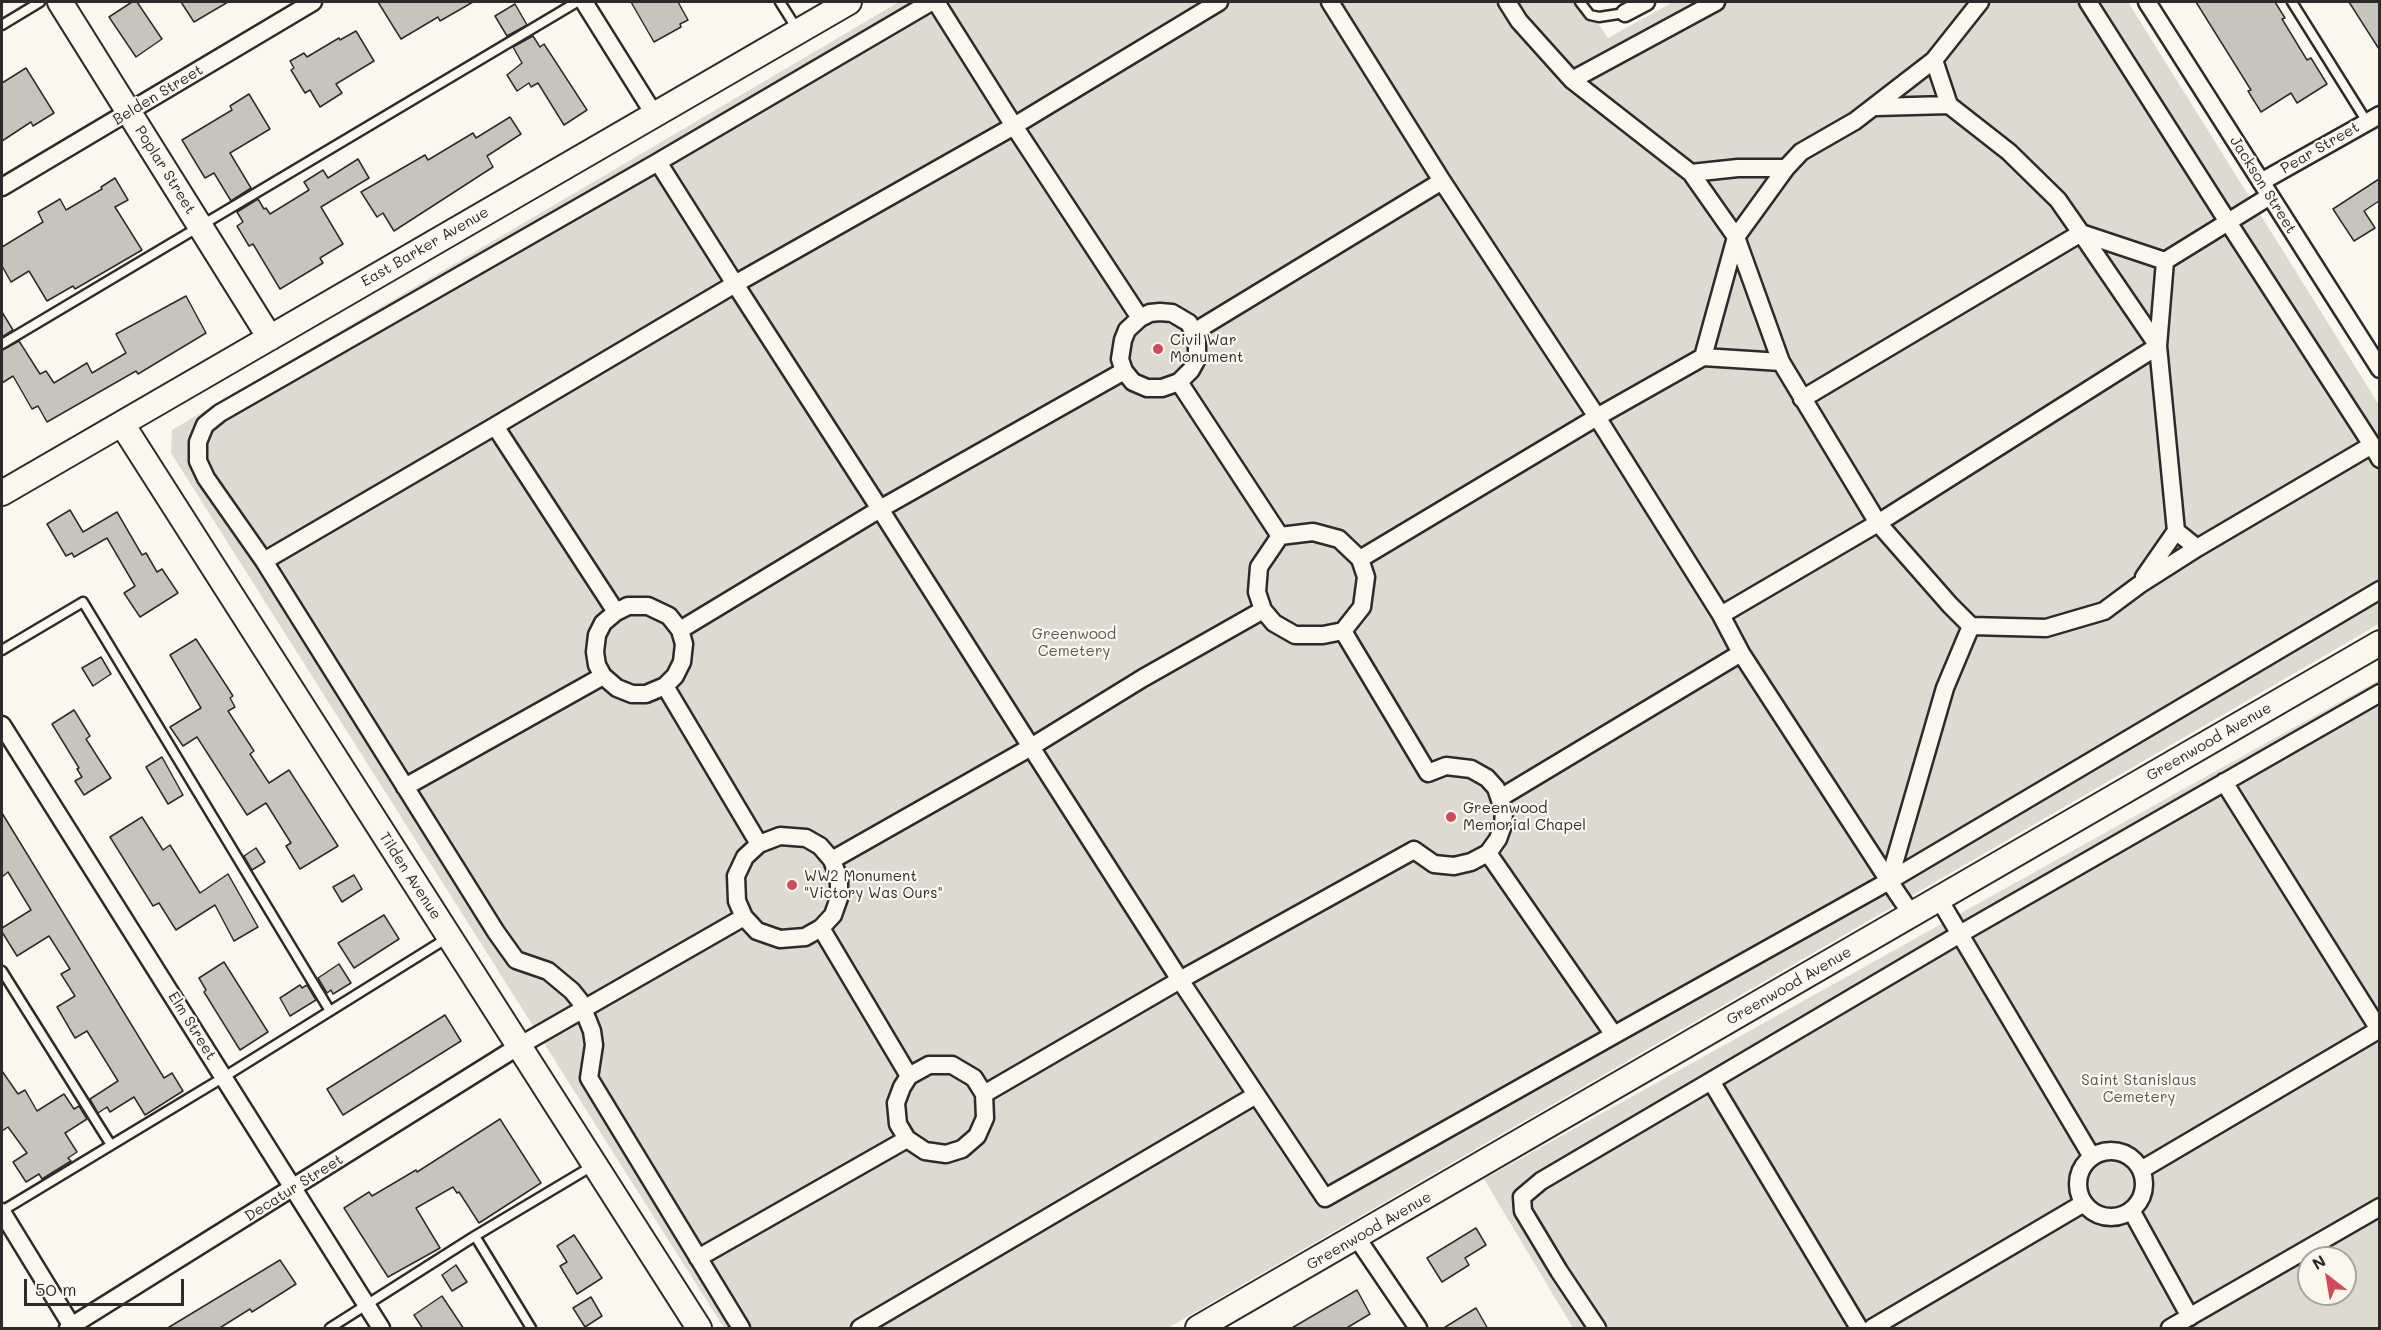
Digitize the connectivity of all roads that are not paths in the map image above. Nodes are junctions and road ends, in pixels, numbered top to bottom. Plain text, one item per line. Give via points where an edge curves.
1 (40, 2) edge
2 (60, 2) edge
3 (313, 2) edge
4 (577, 2) edge
5 (584, 2) edge
6 (780, 2) edge
7 (849, 2) edge
8 (934, 2) edge
9 (1219, 2) edge
10 (1330, 2) edge
11 (1507, 2) edge
12 (1580, 2) edge
13 (1646, 2) edge
14 (1716, 2) edge
15 (1980, 2) edge
16 (2088, 2) edge
17 (2146, 2) edge
18 (2292, 2) edge
19 (1625, 13) joint
20 (2, 25) edge
21 (798, 31) junction
22 (1934, 60) junction
23 (1572, 80) junction
24 (1948, 105) junction
25 (1876, 106) junction
26 (129, 112) junction
27 (654, 114) junction
28 (2373, 118) edge
29 (1014, 126) junction
30 (658, 162) junction
31 (1785, 168) junction
32 (1691, 173) junction
33 (1443, 181) junction
34 (2, 187) edge
35 (2265, 189) junction
36 (2228, 222) junction
37 (200, 226) junction
38 (2080, 233) junction
39 (1736, 237) junction
40 (2165, 261) junction
41 (735, 284) junction
42 (1140, 318) junction
43 (1194, 332) junction
44 (270, 338) junction
45 (2, 344) edge
46 (2158, 346) junction
47 (1703, 357) junction
48 (1781, 362) junction
49 (2379, 369) edge
50 (1124, 371) junction
51 (1179, 382) junction
52 (1802, 399) junction
53 (1597, 417) junction
54 (122, 424) junction
55 (495, 426) junction
56 (2376, 452) edge
57 (2, 494) edge
58 (880, 509) junction
59 (1878, 523) junction
60 (2176, 531) junction
61 (1280, 536) junction
62 (2197, 548) junction
63 (1360, 559) junction
64 (264, 561) junction
65 (2139, 585) junction
66 (2379, 590) edge
67 (1263, 610) junction
68 (616, 612) junction
69 (1721, 615) junction
70 (1971, 626) junction
71 (680, 630) junction
72 (1343, 631) junction
73 (2379, 643) edge
74 (2, 650) edge
75 (1741, 653) junction
76 (603, 676) junction
77 (664, 686) junction
78 (2379, 693) edge
79 (2, 725) edge
80 (1031, 747) junction
81 (2224, 782) junction
82 (405, 787) junction
83 (1500, 798) junction
84 (759, 844) junction
85 (1488, 853) junction
86 (832, 860) junction
87 (1889, 881) junction
88 (1939, 899) junction
89 (1912, 915) junction
90 (744, 916) junction
91 (821, 928) junction
92 (1959, 934) junction
93 (449, 936) junction
94 (2, 971) edge
95 (1180, 980) junction
96 (583, 1009) junction
97 (330, 1011) junction
98 (2379, 1030) edge
99 (1614, 1035) junction
100 (519, 1046) junction
101 (909, 1076) junction
102 (224, 1077) junction
103 (1711, 1081) junction
104 (984, 1094) junction
105 (1256, 1095) junction
106 (907, 1139) junction
107 (111, 1145) junction
108 (2092, 1157) junction
109 (595, 1165) junction
110 (2140, 1170) junction
111 (294, 1188) junction
112 (2084, 1203) junction
113 (2379, 1207) edge
114 (2131, 1210) junction
115 (2, 1212) edge
116 (475, 1236) junction
117 (1357, 1238) junction
118 (698, 1258) junction
119 (367, 1306) junction
120 (2190, 1317) junction
121 (71, 1328) edge
122 (330, 1329) edge
123 (381, 1329) edge
124 (531, 1329) edge
125 (699, 1329) edge
126 (741, 1329) edge
127 (860, 1329) edge
128 (1198, 1329) edge
129 (1418, 1329) edge
130 (1597, 1329) edge
131 (1859, 1329) edge
132 (1872, 1329) edge
133 (2170, 1329) edge

1 - 20 lane
2 - 26 street, Poplar Street
3 - 26 street, Belden Street
4 - 37 lane
5 - 27 street
6 - 21 lane
7 - 21 street, East Barker Avenue
8 - 29 street
8 - 30 street
9 - 29 street
10 - 33 street
11 - 23 street
12 - 19 lane via 1590,15
13 - 19 street
14 - 23 street
15 - 22 street
16 - 36 street
17 - 35 street, Jackson Street
18 - 28 lane
21 - 27 street, East Barker Avenue
22 - 24 street
22 - 25 street
23 - 32 street
24 - 25 street
24 - 38 street via 2009,152 2058,200
25 - 31 street via 1802,152
26 - 34 street, Belden Street
26 - 37 street, Poplar Street
27 - 44 street, East Barker Avenue
28 - 35 street, Pear Street
29 - 41 street
29 - 42 street
30 - 41 street
30 - 64 street via 205,425 198,442 198,461
31 - 32 street
31 - 39 street
32 - 39 street
33 - 43 street
33 - 53 street
35 - 36 street, Pear Street
35 - 49 street, Jackson Street
36 - 40 street, Pear Street
36 - 56 street
37 - 44 street, Poplar Street
37 - 45 lane
38 - 40 street
38 - 46 street
38 - 52 street
39 - 47 street
39 - 48 street
40 - 46 street
41 - 55 street
41 - 58 street
42 - 43 street via 1150,313 1172,313 1189,323
42 - 50 street via 1123,340 1120,359
43 - 51 street via 1197,359
44 - 54 street, East Barker Avenue
46 - 59 street
46 - 60 street
47 - 48 street
47 - 53 street
48 - 52 street
50 - 51 street via 1133,382 1147,388
50 - 58 street
51 - 61 street
52 - 59 street
53 - 63 street
53 - 69 street
54 - 57 street, East Barker Avenue
54 - 93 street, Tilden Avenue
55 - 64 street
55 - 68 street
56 - 62 street
58 - 71 street
58 - 80 street
59 - 69 street
59 - 70 street
60 - 62 street
60 - 65 street
61 - 63 street via 1313,532 1339,538
61 - 67 street via 1259,567 1257,592
62 - 65 street
63 - 72 street via 1366,577 1362,607
64 - 82 street
65 - 70 street via 2104,611 2046,628
66 - 87 street
67 - 72 street via 1274,623 1295,635
67 - 80 street
68 - 71 street via 628,606 648,606 669,616
68 - 76 street via 603,623 597,635 595,652
69 - 75 street
70 - 87 street via 1946,688
71 - 77 street via 684,644 682,662
72 - 83 street via 1428,773 1446,766 1471,769 1487,778
73 - 88 street, Greenwood Avenue
74 - 97 lane via 83,603
75 - 83 street
75 - 87 street
76 - 77 street via 617,688 632,693 646,694
76 - 82 street
77 - 84 street
78 - 81 street
79 - 102 street, Elm Street
80 - 86 street
80 - 95 street
81 - 92 street
81 - 98 street
82 - 96 street via 516,960 548,970 573,991
83 - 85 street via 1503,825
84 - 86 street via 780,836 806,838
84 - 90 street via 745,857 736,876 736,900
85 - 95 street via 1454,866 1434,864 1414,850
85 - 99 street
86 - 91 street via 839,879 839,898 833,915
87 - 89 street
87 - 99 street
88 - 89 street, Greenwood Avenue
88 - 92 street
89 - 117 street, Greenwood Avenue
90 - 91 street via 757,930 780,939 805,937
90 - 96 street, Decatur Street
91 - 101 street
92 - 103 street
92 - 108 street
93 - 97 lane
93 - 100 street, Tilden Avenue
94 - 107 lane
95 - 104 street
95 - 105 street
96 - 100 street, Decatur Street
96 - 118 street via 594,1046 589,1078
97 - 102 lane
98 - 110 street
99 - 105 street via 1325,1198
100 - 109 street, Tilden Avenue
100 - 111 street, Decatur Street
101 - 104 street via 929,1065 952,1065 974,1078
101 - 106 street via 896,1102 898,1124
102 - 107 lane
102 - 111 street, Elm Street
103 - 130 street via 1541,1181 1522,1197 1523,1211
103 - 131 street
104 - 106 street via 985,1119 977,1136 962,1149 946,1154 924,1151
105 - 127 street
106 - 118 street
107 - 115 lane
108 - 110 street via 2102,1152 2124,1154
108 - 112 street via 2079,1174
109 - 116 lane
109 - 125 street, Tilden Avenue
110 - 114 street via 2141,1198
111 - 119 street, Elm Street
111 - 121 street, Decatur Street
112 - 114 street via 2109,1217
112 - 132 street
113 - 120 street
114 - 120 street
115 - 121 street
116 - 119 lane
116 - 124 lane
117 - 128 street, Greenwood Avenue
117 - 129 street
118 - 126 street
119 - 122 lane
119 - 123 street, Elm Street
120 - 133 street

